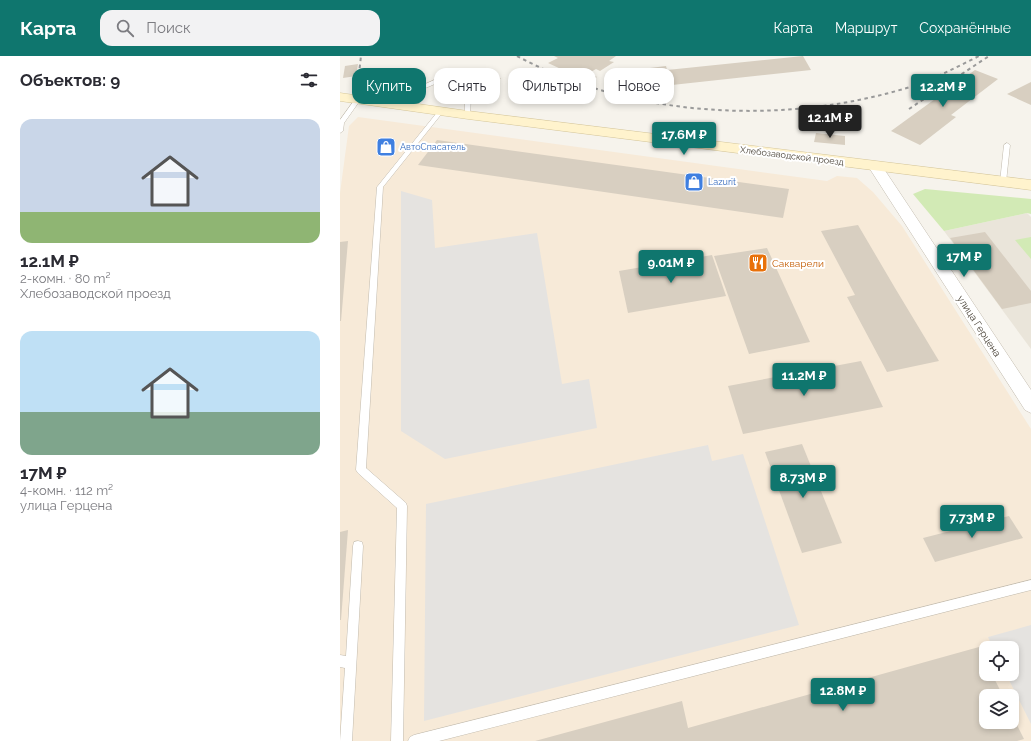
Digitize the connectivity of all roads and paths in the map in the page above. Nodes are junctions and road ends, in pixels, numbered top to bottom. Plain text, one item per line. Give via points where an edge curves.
1 (340, 97) edge
2 (352, 98) edge
3 (354, 104) edge
4 (391, 104) edge
5 (398, 105) junction
6 (440, 111) junction
7 (468, 115) junction
8 (340, 131) edge
9 (1007, 145) dead end
10 (875, 166) junction
11 (1003, 182) junction
12 (1031, 185) edge
13 (1031, 405) edge
14 (358, 546) dead end
15 (1031, 585) edge
16 (346, 662) edge
17 (346, 741) edge
18 (397, 741) edge
19 (414, 741) edge

1 - 2 street, Хлебозаводской проезд
3 - 8 lane via 341,123
4 - 5 street, Хлебозаводской проезд
5 - 6 street, Хлебозаводской проезд
5 - 7 lane via 414,91 441,79 462,82 468,96
6 - 7 street, Хлебозаводской проезд
6 - 18 lane via 380,187 361,470 402,506
7 - 10 street, Хлебозаводской проезд
9 - 11 lane
10 - 11 street, Хлебозаводской проезд
10 - 13 street, улица Герцена
11 - 12 street, Хлебозаводской проезд
14 - 16 lane
15 - 19 lane
16 - 17 lane

